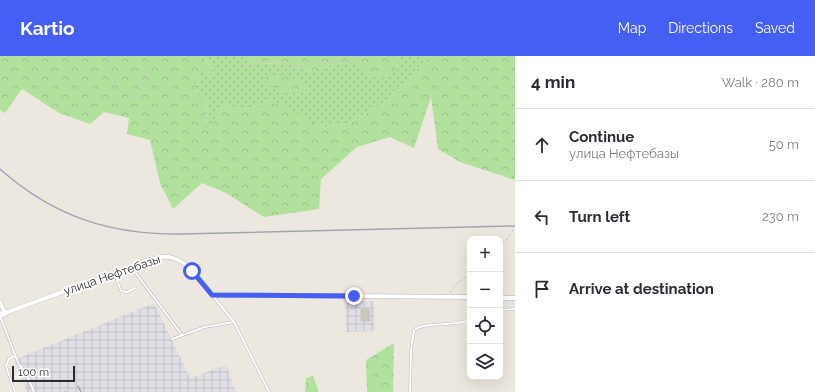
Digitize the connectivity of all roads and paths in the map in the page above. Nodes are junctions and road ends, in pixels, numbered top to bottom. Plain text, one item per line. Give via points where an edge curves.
1 (108, 56) edge
2 (154, 56) edge
3 (231, 56) edge
4 (366, 56) edge
5 (515, 228) edge
6 (503, 244) edge
7 (131, 267) junction
8 (114, 273) junction
9 (467, 276) edge
10 (135, 288) dead end
11 (212, 295) junction
12 (449, 297) junction
13 (467, 297) edge
14 (503, 298) edge
15 (515, 298) edge
16 (0, 302) edge
17 (515, 309) edge
18 (503, 310) edge
19 (2, 315) edge
20 (467, 321) edge
21 (234, 322) junction
22 (182, 335) junction
23 (172, 339) dead end
24 (15, 356) junction
25 (15, 392) edge
26 (34, 392) edge
27 (269, 392) edge
28 (410, 392) edge

1 - 2 path via 115,83 127,99 137,96
3 - 4 path via 246,66 273,61 285,68
5 - 6 path
7 - 8 street, улица Нефтебазы
7 - 11 street, улица Нефтебазы via 162,257 174,258 188,266
7 - 22 lane
8 - 10 lane via 121,291 127,292
8 - 19 street, улица Нефтебазы
9 - 12 path via 457,283
11 - 12 street
11 - 21 lane
12 - 13 street
14 - 15 street
16 - 19 street
17 - 18 lane
19 - 24 lane
20 - 28 lane via 414,330 410,349
21 - 22 lane via 205,327
21 - 27 lane
22 - 23 lane
24 - 25 lane via 9,359 6,366
24 - 26 lane via 19,365 26,371

